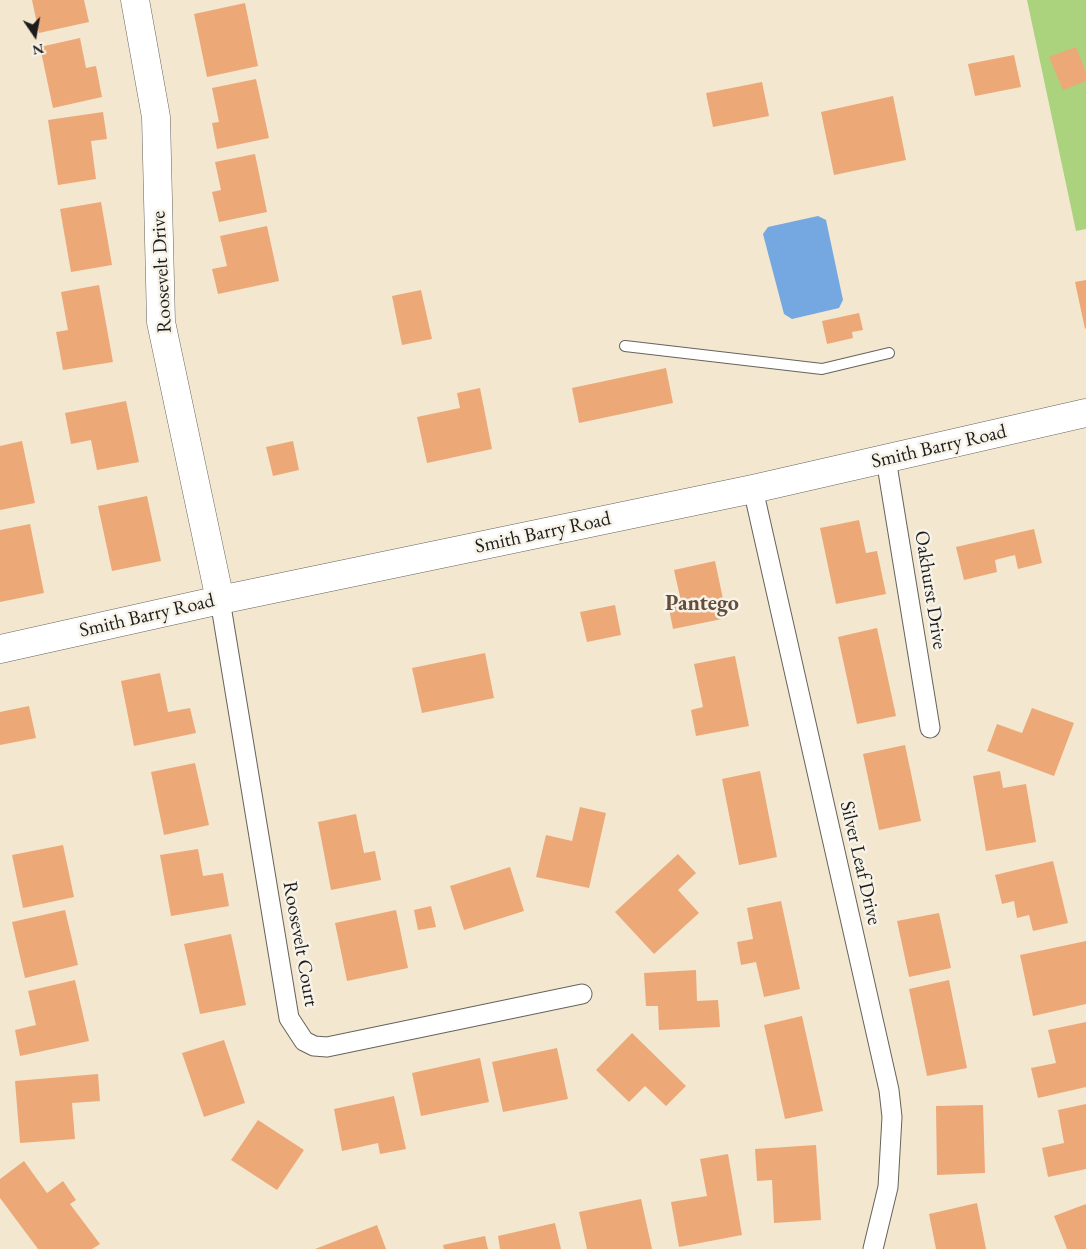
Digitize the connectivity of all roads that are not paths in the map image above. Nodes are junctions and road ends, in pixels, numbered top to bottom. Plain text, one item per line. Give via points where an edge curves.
1 (135, 0) edge
2 (624, 346) dead end
3 (889, 353) dead end
4 (1086, 413) edge
5 (886, 459) junction
6 (753, 489) junction
7 (220, 600) junction
8 (0, 649) edge
9 (930, 728) dead end
10 (582, 994) dead end
11 (873, 1249) edge

1 - 7 street, Roosevelt Drive via 156,117 161,322
2 - 3 lane via 822,369
4 - 5 street, Smith Barry Road
5 - 6 street, Smith Barry Road
5 - 9 street, Oakhurst Drive
6 - 7 street, Smith Barry Road
6 - 11 street, Silver Leaf Drive via 889,1090 892,1117 888,1188
7 - 8 street, Smith Barry Road
7 - 10 street, Roosevelt Court via 289,1018 304,1041 327,1047

